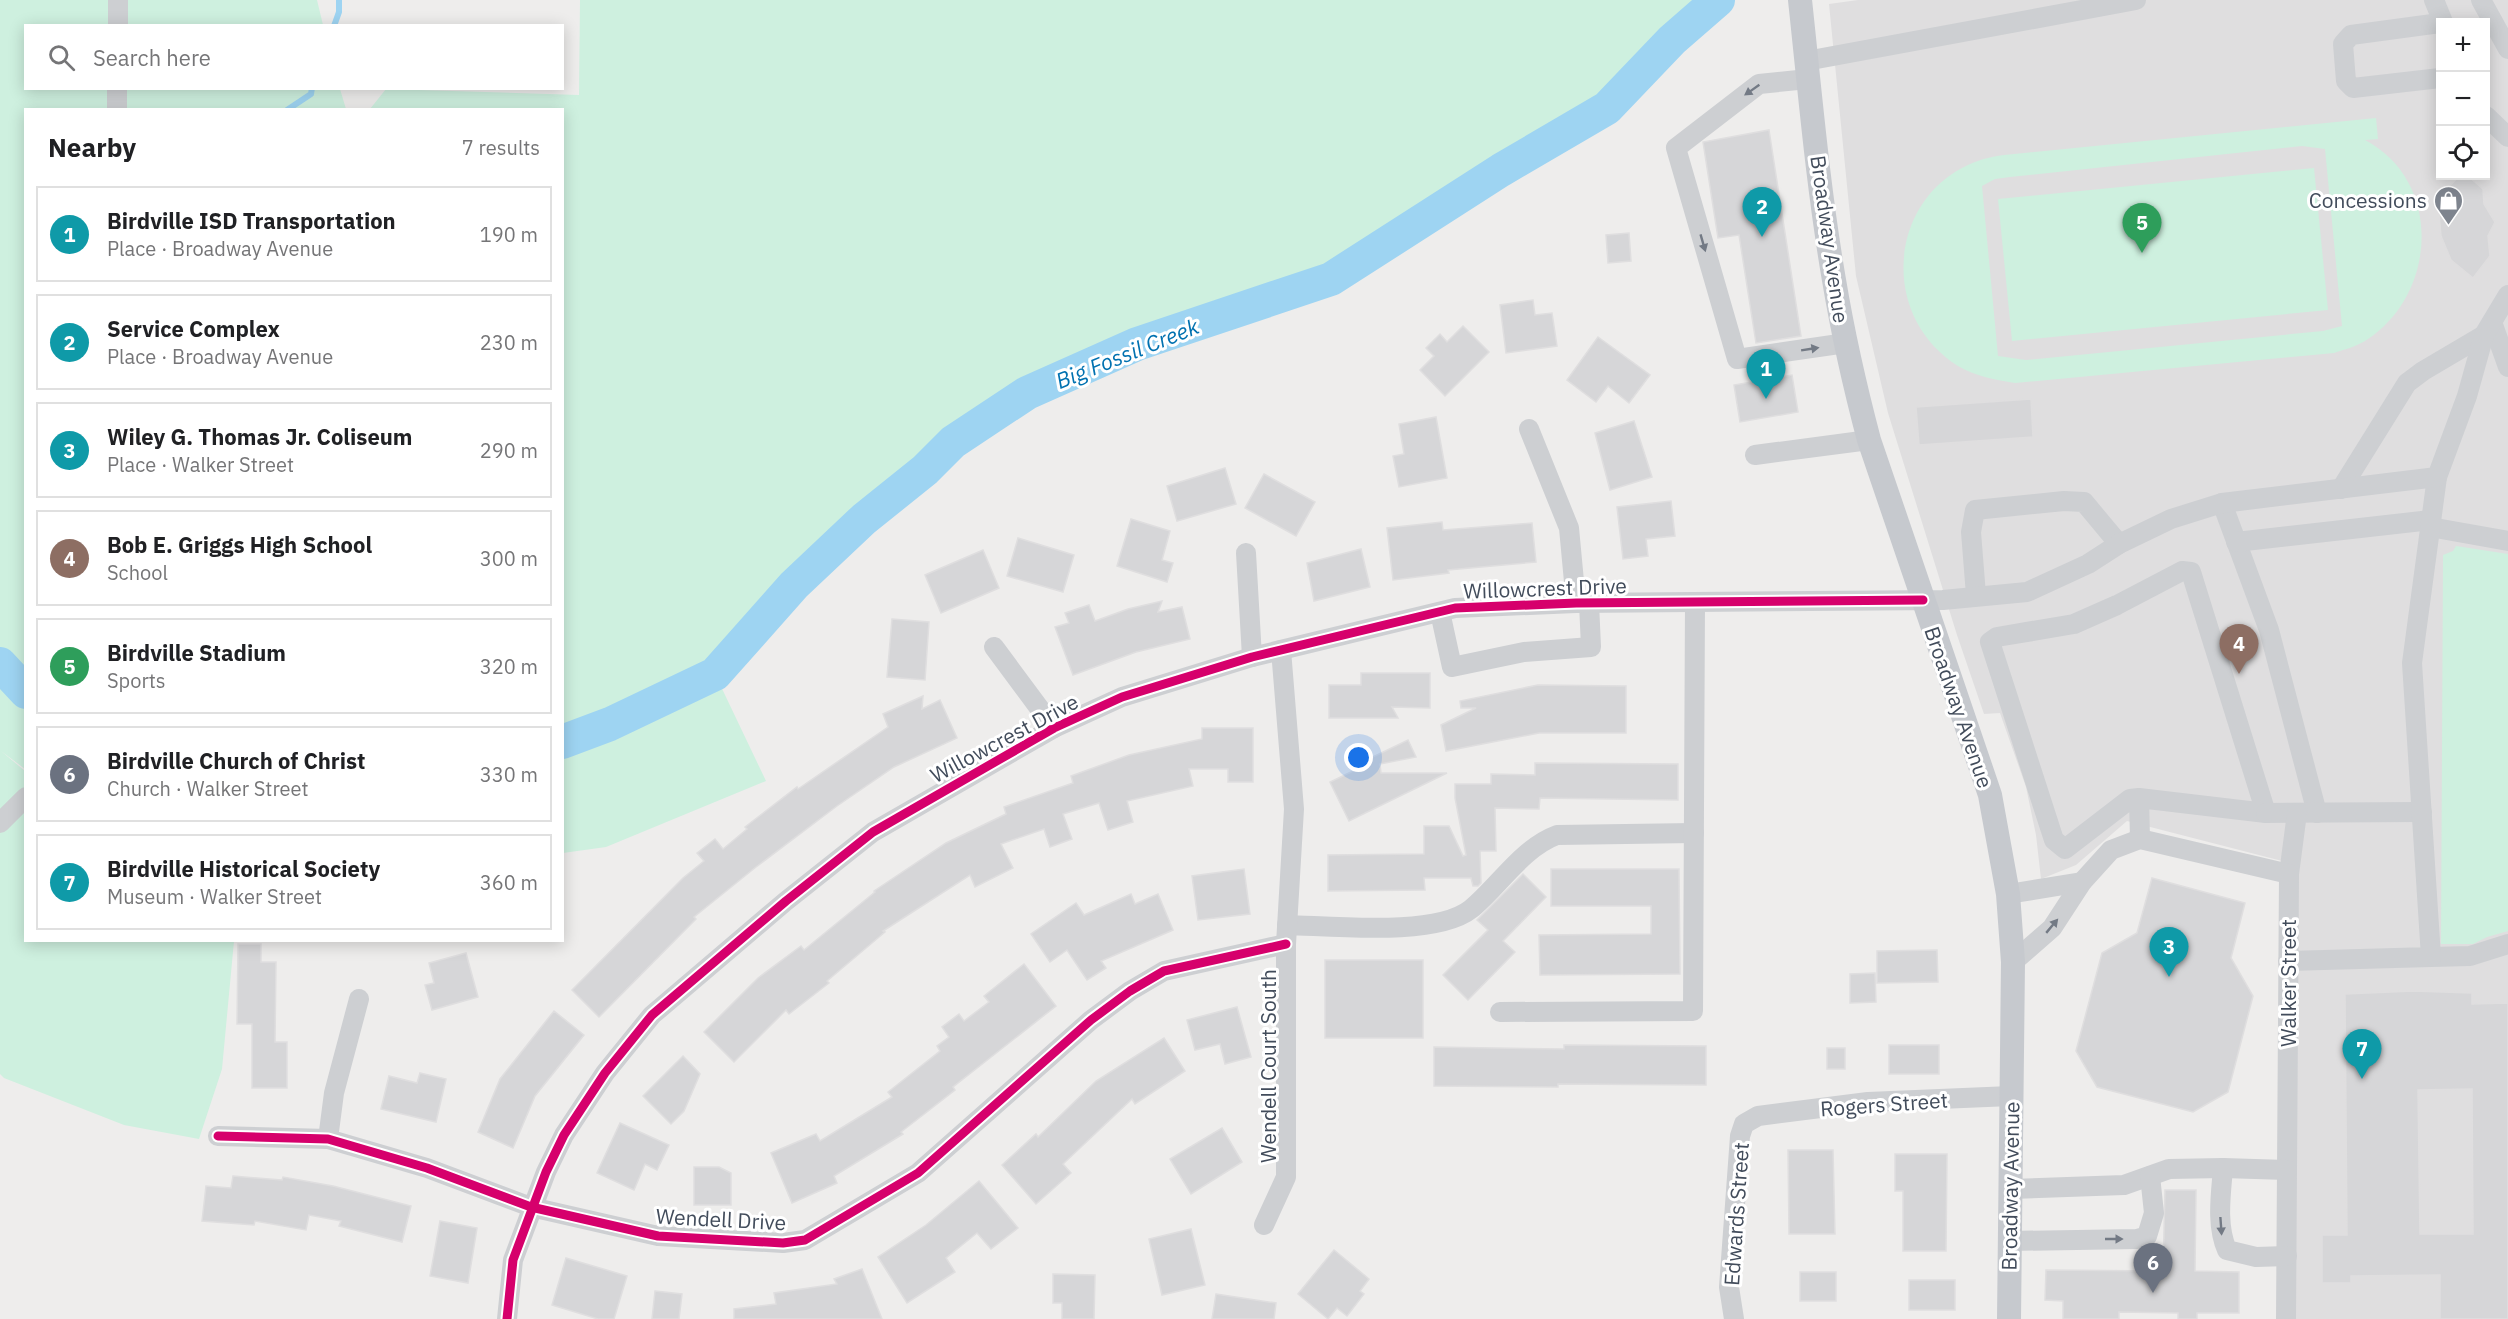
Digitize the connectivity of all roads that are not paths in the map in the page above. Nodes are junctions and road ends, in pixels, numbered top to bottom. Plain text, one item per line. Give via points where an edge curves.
1 (118, 0) edge
2 (1800, 0) edge
3 (2136, 0) edge
4 (2434, 0) edge
5 (2481, 0) edge
6 (2440, 18) edge
7 (118, 24) edge
8 (2436, 24) edge
9 (2508, 49) edge
10 (1807, 70) junction
11 (2436, 78) edge
12 (117, 90) edge
13 (117, 108) edge
14 (2490, 120) edge
15 (2508, 137) edge
16 (2508, 295) edge
17 (2488, 328) junction
18 (1846, 343) junction
19 (2506, 357) edge
20 (1529, 429) dead end
21 (1869, 440) junction
22 (1755, 454) dead end
23 (2437, 477) junction
24 (2341, 489) junction
25 (2223, 503) junction
26 (2430, 524) junction
27 (2508, 541) edge
28 (2236, 542) junction
29 (2119, 544) junction
30 (1246, 553) dead end
31 (1976, 595) junction
32 (1923, 600) junction
33 (1695, 602) junction
34 (1582, 603) junction
35 (1440, 612) junction
36 (994, 647) dead end
37 (1281, 650) junction
38 (1252, 657) junction
39 (1054, 728) junction
40 (2139, 798) junction
41 (24, 799) edge
42 (2422, 812) junction
43 (2266, 813) junction
44 (2297, 813) junction
45 (2317, 813) junction
46 (0, 823) edge
47 (1694, 833) junction
48 (2140, 839) junction
49 (2289, 874) junction
50 (2082, 882) junction
51 (2008, 894) junction
52 (1286, 935) junction
53 (2508, 944) edge
54 (2431, 957) junction
55 (2288, 961) junction
56 (2013, 962) junction
57 (358, 999) dead end
58 (1500, 1012) dead end
59 (2011, 1096) junction
60 (1758, 1116) joint
61 (218, 1136) dead end
62 (328, 1139) junction
63 (2223, 1168) junction
64 (2287, 1170) junction
65 (2150, 1176) junction
66 (2010, 1189) junction
67 (531, 1207) junction
68 (1264, 1226) dead end
69 (2009, 1241) junction
70 (2287, 1256) junction
71 (507, 1319) edge
72 (1734, 1319) edge
73 (2008, 1319) edge
74 (2286, 1319) edge

1 - 7 street
2 - 10 main road, Broadway Avenue
3 - 10 street
4 - 6 street
5 - 9 street
8 - 11 street via 2351,35 2343,44 2346,81 2353,88
10 - 18 main road, Broadway Avenue via 1824,213
10 -> 18 street via 1759,84 1676,148 1737,359
12 - 13 street
14 - 15 street
16 - 17 street
17 - 19 street
17 - 23 street
17 - 24 street via 2407,383
18 - 21 main road, Broadway Avenue
20 - 34 street via 1569,528
21 - 22 street
21 - 32 main road, Broadway Avenue
23 - 24 street, Willowcrest Drive
23 - 26 street
24 - 25 street, Willowcrest Drive
25 - 28 street
25 - 29 street, Willowcrest Drive via 2171,519
26 - 27 street
26 - 28 street
26 - 42 street via 2412,663
28 - 45 street via 2269,630
29 - 31 street, Willowcrest Drive via 2088,564 2027,592
29 - 31 street via 2084,502 1975,510 1971,532
30 - 38 street
31 - 32 street, Willowcrest Drive
32 - 33 street, Willowcrest Drive
32 - 51 main road, Broadway Avenue via 1990,795
33 - 34 street, Willowcrest Drive
33 - 47 street
34 - 35 street, Willowcrest Drive via 1455,608
34 - 35 street via 1591,646 1524,652 1452,667
35 - 37 street, Willowcrest Drive
36 - 39 street
37 - 38 street, Willowcrest Drive
37 - 52 street, Wendell Court South via 1294,809
38 - 39 street, Willowcrest Drive via 1122,697
39 - 67 street, Willowcrest Drive via 873,832 652,1015 605,1073 564,1135
40 - 43 street
40 - 43 street via 2130,799 2065,849 2054,840 1990,642 1997,637 2073,624 2182,571 2191,572
40 - 48 street
41 - 46 street
42 - 45 street
42 - 54 street
43 - 44 street
44 - 45 street
44 - 49 street, Walker Street
47 - 52 street, Wendell Drive via 1557,835 1532,849 1470,909 1448,921
47 - 58 street via 1693,1011
48 - 49 street
48 - 50 street via 2111,850
49 - 55 street, Walker Street
50 - 51 street
56 -> 50 street via 2052,928
51 - 56 main road, Broadway Avenue
52 - 67 street, Wendell Drive via 1164,971 1130,991 1091,1020 918,1173 805,1240 783,1243 658,1236
52 - 68 street, Wendell Court South via 1286,1177
53 - 54 street via 2470,956
54 - 55 street
55 - 64 street, Walker Street
56 - 59 main road, Broadway Avenue
57 - 62 street via 334,1093
59 - 60 street, Rogers Street via 1868,1102
59 - 66 main road, Broadway Avenue
60 - 72 street, Edwards Street via 1744,1124 1740,1136 1729,1287
61 - 62 street, Wendell Drive
62 - 67 street, Wendell Drive via 427,1168
63 - 64 street
63 - 65 street via 2169,1169
63 -> 70 street via 2221,1223 2227,1250 2256,1257
64 - 70 street, Walker Street
65 - 66 street via 2124,1185
69 -> 65 street via 2147,1236 2154,1214
66 - 69 main road, Broadway Avenue
67 - 71 street, Willowcrest Drive via 513,1260
69 - 73 main road, Broadway Avenue
70 - 74 street, Walker Street

